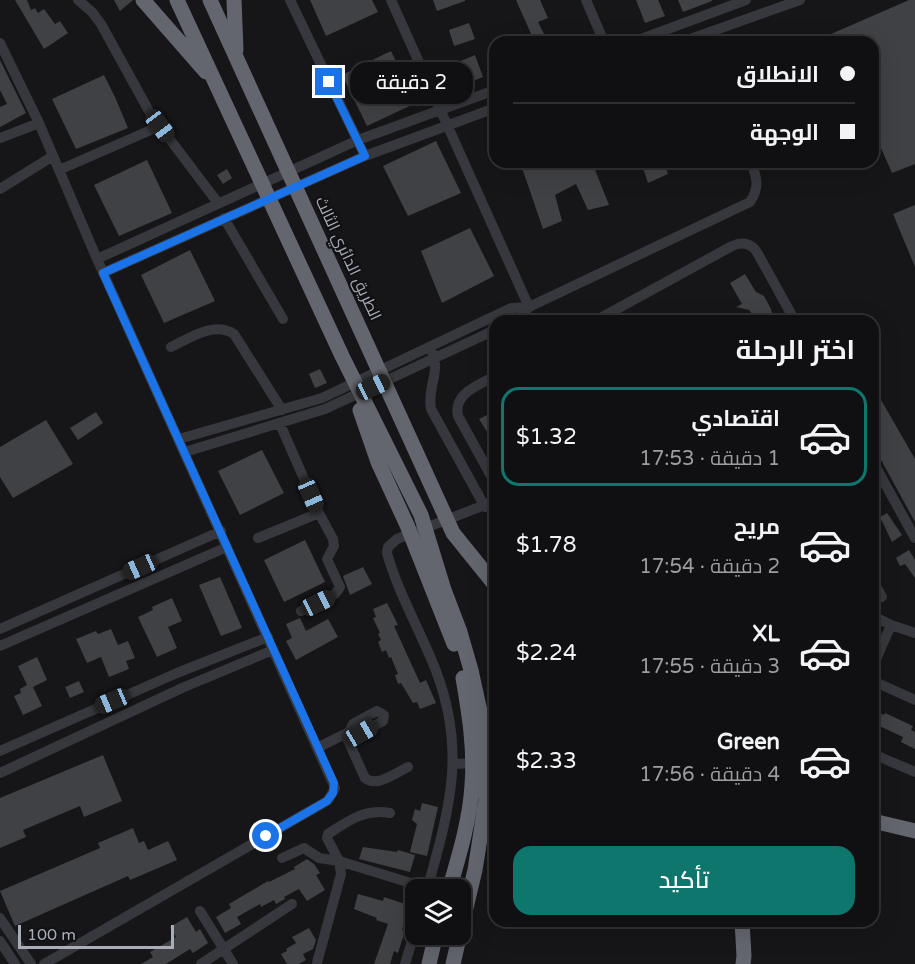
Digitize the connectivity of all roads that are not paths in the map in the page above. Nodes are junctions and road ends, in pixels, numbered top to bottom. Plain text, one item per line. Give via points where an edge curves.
1 (78, 0) edge
2 (143, 0) edge
3 (177, 0) edge
4 (210, 0) edge
5 (234, 0) edge
6 (290, 0) edge
7 (391, 0) edge
8 (586, 0) edge
9 (746, 0) edge
10 (800, 0) edge
11 (601, 36) edge
12 (649, 36) edge
13 (710, 36) edge
14 (0, 43) edge
15 (236, 59) junction
16 (218, 86) junction
17 (489, 92) edge
18 (439, 109) junction
19 (489, 110) edge
20 (39, 123) junction
21 (447, 125) junction
22 (160, 126) junction
23 (0, 138) edge
24 (358, 140) junction
25 (53, 156) junction
26 (365, 156) junction
27 (753, 168) edge
28 (59, 170) junction
29 (0, 189) edge
30 (218, 203) junction
31 (224, 218) junction
32 (97, 259) junction
33 (103, 273) junction
34 (529, 307) junction
35 (496, 315) edge
36 (523, 315) edge
37 (606, 315) edge
38 (792, 315) edge
39 (489, 318) edge
40 (283, 319) dead end
41 (489, 333) edge
42 (430, 346) junction
43 (171, 347) dead end
44 (342, 356) junction
45 (435, 358) junction
46 (489, 379) edge
47 (282, 410) junction
48 (280, 424) junction
49 (179, 439) junction
50 (185, 452) junction
51 (489, 472) edge
52 (879, 473) edge
53 (489, 502) edge
54 (489, 504) edge
55 (319, 513) junction
56 (221, 531) junction
57 (258, 538) dead end
58 (915, 538) edge
59 (227, 547) junction
60 (489, 578) edge
61 (879, 592) edge
62 (882, 597) dead end
63 (301, 611) dead end
64 (879, 619) edge
65 (891, 625) junction
66 (0, 628) edge
67 (915, 633) edge
68 (268, 637) junction
69 (0, 646) edge
70 (273, 650) junction
71 (879, 652) edge
72 (879, 684) edge
73 (915, 700) edge
74 (318, 748) junction
75 (0, 751) edge
76 (879, 757) edge
77 (489, 762) edge
78 (454, 764) junction
79 (408, 767) dead end
80 (0, 772) edge
81 (915, 772) edge
82 (390, 813) dead end
83 (879, 822) edge
84 (915, 831) edge
85 (282, 858) dead end
86 (339, 861) junction
87 (430, 879) edge
88 (452, 879) edge
89 (405, 882) edge
90 (471, 887) edge
91 (292, 904) dead end
92 (200, 911) dead end
93 (0, 918) edge
94 (742, 927) edge
95 (0, 941) edge
96 (411, 945) edge
97 (433, 945) edge
98 (457, 945) edge
99 (223, 949) junction
100 (317, 963) edge
101 (15, 964) edge
102 (31, 964) edge
103 (44, 964) edge
104 (201, 964) edge
105 (233, 964) edge
106 (405, 964) edge
107 (429, 964) edge
108 (453, 964) edge
109 (743, 964) edge

1 - 22 street via 100,24
2 - 16 highway
3 - 16 highway
4 - 15 highway, الطريق الدائري الثالث
5 - 15 highway
6 - 24 street
7 - 18 street
8 - 11 street
9 - 12 street
10 - 13 street
14 - 20 street
15 - 60 highway, الطريق الدائري الثالث via 453,533
16 - 44 highway
17 - 18 street
18 - 21 street
18 - 24 street
19 - 21 street
20 - 23 street
20 - 25 street
21 - 26 street
21 - 34 street
22 - 28 street
22 - 30 street
24 - 26 street
24 - 30 street
25 - 28 street
25 - 29 street
26 - 31 street
27 - 34 street via 758,182 750,202
28 - 32 street
30 - 32 street
31 - 33 street
31 - 40 street
32 - 33 street
33 - 49 street
34 - 35 street via 511,308
34 - 36 street
37 - 38 street via 744,243 755,248
39 - 42 street
41 - 45 street
42 - 45 street
42 - 47 street via 322,398
43 - 47 street via 211,329 227,330 234,334
44 - 88 highway via 378,462 458,653 470,719 472,786
44 - 90 highway via 421,515 471,669 483,725 486,800
45 - 48 street via 334,405
45 - 53 street via 431,409
46 - 51 street via 464,394 456,410
47 - 49 street
48 - 50 street
48 - 55 street
49 - 50 street
50 - 56 street
52 - 58 street
54 - 78 street via 397,539 387,553 446,699
55 - 57 street
55 - 63 street via 334,543 327,559 339,590
56 - 59 street
56 - 66 street
59 - 68 street
59 - 69 street
61 - 62 street
64 - 65 street
65 - 67 street
65 - 71 street
68 - 70 street
68 - 75 street
70 - 74 street
70 - 80 street
72 - 73 street
74 - 79 street via 348,732 368,781 377,782
74 - 103 street via 334,783 327,801
76 - 81 street
77 - 78 street
78 - 87 street via 447,815
82 - 86 street via 363,813 328,834
83 - 84 highway
85 - 86 street via 304,848 319,858
86 - 89 street
86 - 100 street via 341,878
91 - 99 street
92 - 99 street
93 - 102 street
94 - 109 highway
95 - 101 street
96 - 106 street
97 - 107 highway
98 - 108 highway
99 - 104 street
99 - 105 street

